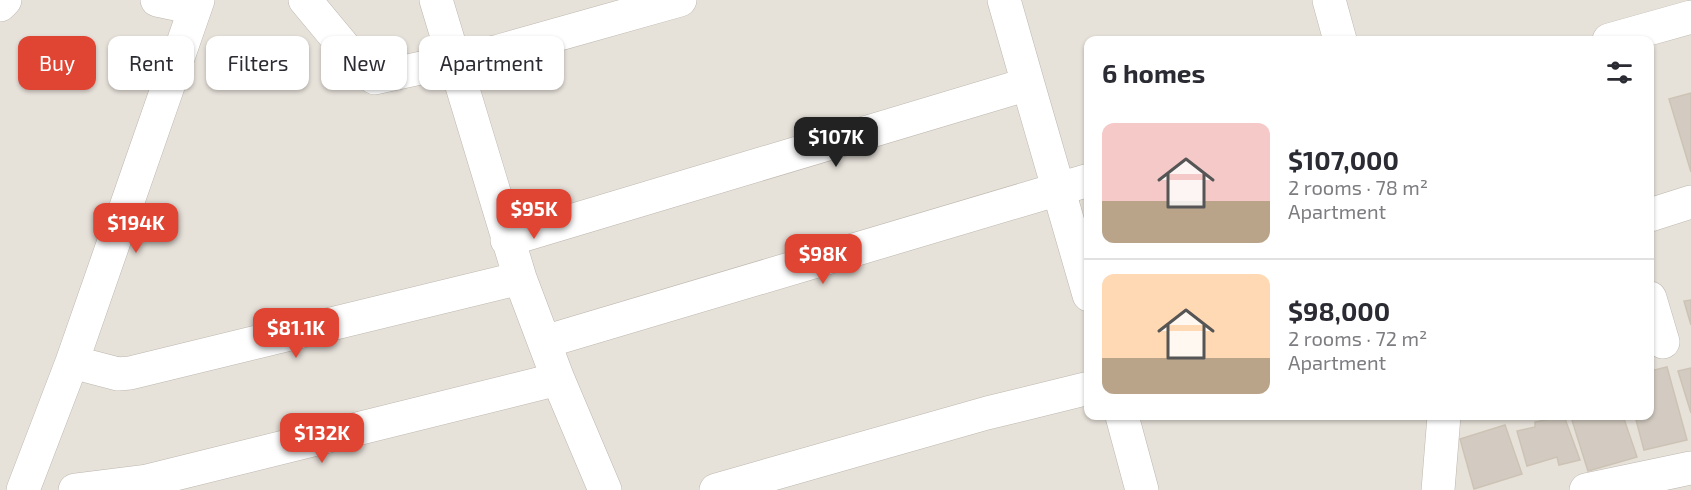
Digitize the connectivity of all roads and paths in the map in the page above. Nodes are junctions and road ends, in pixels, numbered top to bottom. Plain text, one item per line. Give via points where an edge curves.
1 (5, 0) edge
2 (157, 0) edge
3 (305, 0) edge
4 (436, 0) edge
5 (680, 0) edge
6 (1004, 0) edge
7 (1336, 2) edge
8 (196, 4) edge
9 (0, 5) edge
10 (1691, 17) edge
11 (447, 36) edge
12 (547, 36) edge
13 (1340, 36) edge
14 (1623, 36) edge
15 (419, 69) edge
16 (1028, 84) junction
17 (463, 90) edge
18 (1074, 183) edge
19 (1691, 202) edge
20 (1654, 214) edge
21 (507, 240) junction
22 (1084, 258) edge
23 (520, 278) junction
24 (1654, 308) edge
25 (1668, 341) edge
26 (544, 342) junction
27 (72, 362) junction
28 (558, 380) junction
29 (1084, 389) edge
30 (1123, 420) edge
31 (1444, 420) edge
32 (1691, 468) edge
33 (23, 490) edge
34 (75, 490) edge
35 (605, 490) edge
36 (716, 490) edge
37 (1142, 490) edge
38 (1438, 490) edge
39 (1586, 490) edge

1 - 9 street
2 - 8 street
3 - 15 street via 370,76
4 - 11 street
5 - 12 street
6 - 16 street
7 - 13 street
8 - 27 street
10 - 14 street
16 - 18 street
16 - 21 street
17 - 21 street
18 - 22 street
18 - 26 street
19 - 20 street
21 - 23 street
23 - 26 street
23 - 27 street via 130,373 118,374
24 - 25 street
26 - 28 street
27 - 33 street
28 - 34 street via 147,481
28 - 35 street
29 - 36 street
30 - 37 street
31 - 38 street
32 - 39 street

